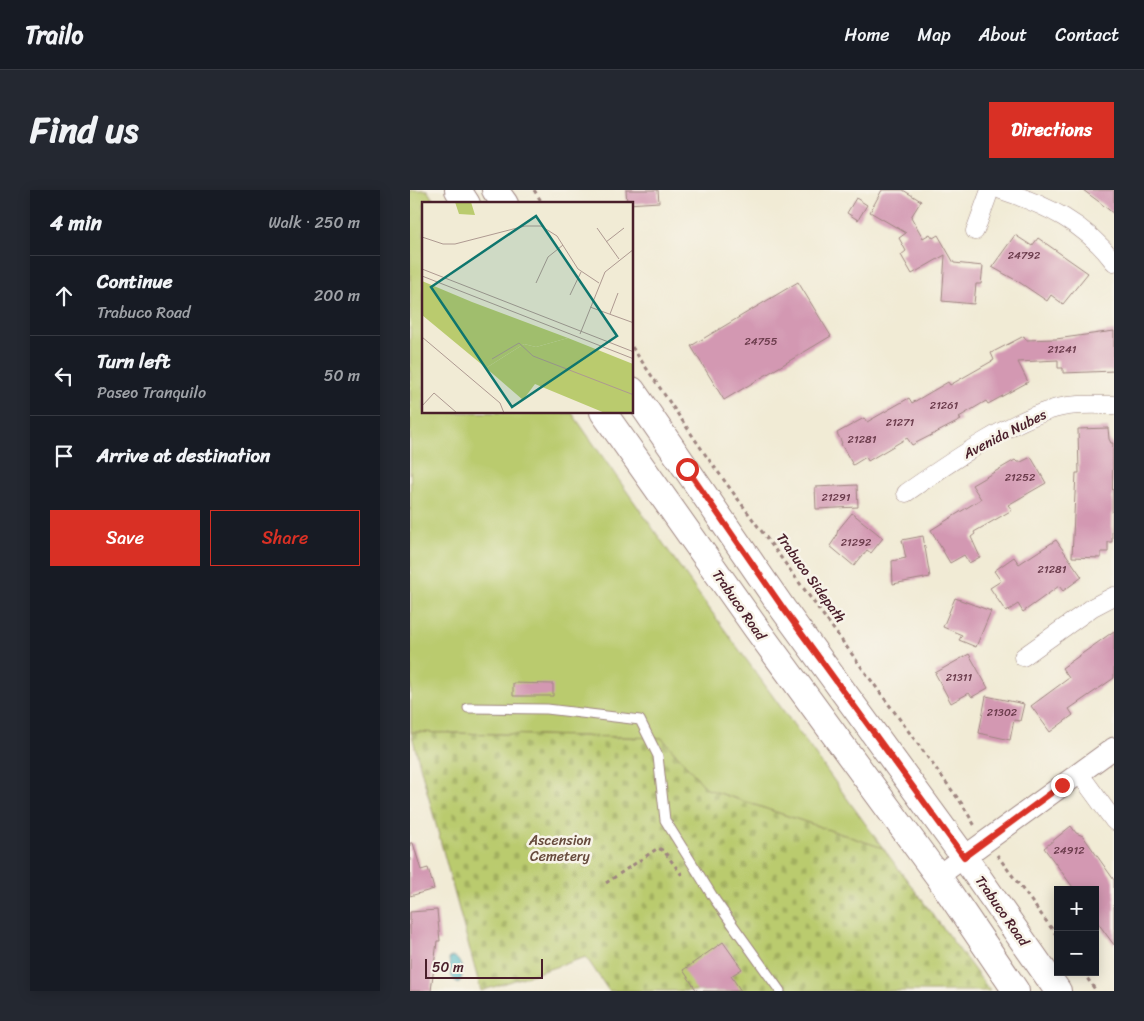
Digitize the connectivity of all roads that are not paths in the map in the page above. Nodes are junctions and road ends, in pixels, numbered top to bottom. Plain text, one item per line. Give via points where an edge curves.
1 (458, 190) edge
2 (495, 190) edge
3 (990, 190) edge
4 (1001, 190) edge
5 (467, 202) edge
6 (503, 202) edge
7 (975, 232) dead end
8 (1114, 262) edge
9 (634, 393) edge
10 (1114, 405) edge
11 (604, 414) edge
12 (906, 493) dead end
13 (1114, 596) edge
14 (1022, 658) dead end
15 (468, 708) dead end
16 (1114, 748) edge
17 (1079, 773) junction
18 (1114, 821) edge
19 (964, 857) junction
20 (938, 876) junction
21 (780, 991) edge
22 (1016, 991) edge
23 (1058, 991) edge

1 - 5 main road
2 - 6 main road
3 - 7 street
4 - 8 street via 1065,217 1080,227
9 - 19 main road, Trabuco Road via 783,608
10 - 12 street, Avenida Nubes via 1068,406 1028,419 948,464
11 - 20 main road, Trabuco Road
13 - 14 street
15 - 21 lane via 548,709 640,720 658,756 665,820
16 - 17 street
17 - 18 street
17 - 19 street
19 - 20 street
19 - 23 main road, Trabuco Road
20 - 22 main road, Trabuco Road

